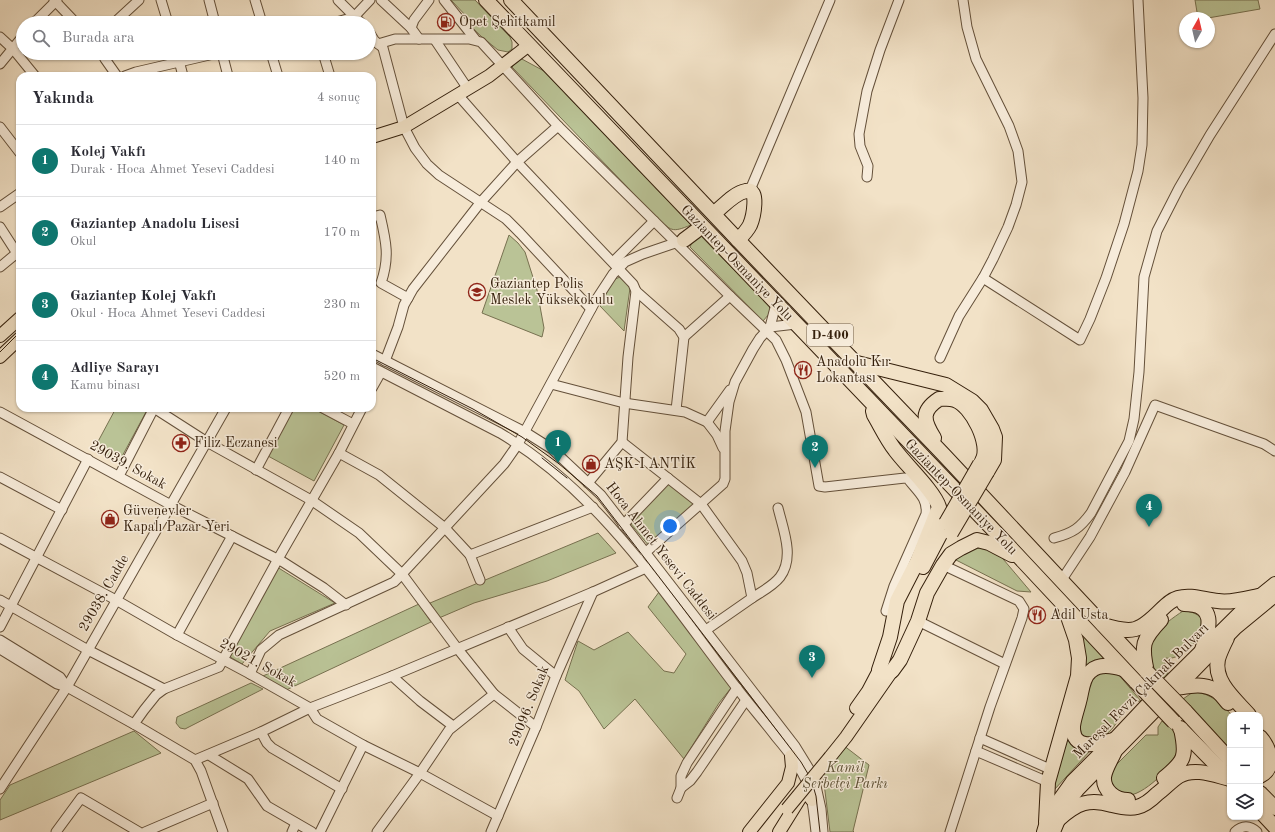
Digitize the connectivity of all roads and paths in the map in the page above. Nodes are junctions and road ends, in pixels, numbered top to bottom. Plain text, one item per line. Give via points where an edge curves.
1 (139, 0) edge
2 (161, 0) edge
3 (209, 0) edge
4 (255, 0) edge
5 (338, 0) edge
6 (370, 0) edge
7 (381, 0) edge
8 (428, 0) edge
9 (444, 0) edge
10 (486, 0) edge
11 (511, 0) edge
12 (830, 0) edge
13 (899, 0) edge
14 (963, 0) edge
15 (1138, 0) edge
16 (55, 1) edge
17 (41, 16) edge
18 (69, 16) edge
19 (122, 16) edge
20 (166, 16) edge
21 (213, 16) edge
22 (260, 16) edge
23 (354, 16) edge
24 (360, 16) edge
25 (412, 28) junction
26 (1275, 34) edge
27 (0, 37) edge
28 (419, 39) junction
29 (475, 39) junction
30 (435, 40) junction
31 (376, 41) edge
32 (16, 44) edge
33 (378, 44) junction
34 (529, 45) junction
35 (13, 48) junction
36 (16, 52) edge
37 (22, 60) edge
38 (106, 60) edge
39 (171, 60) edge
40 (179, 60) edge
41 (224, 60) edge
42 (273, 60) edge
43 (325, 60) edge
44 (0, 64) edge
45 (503, 66) junction
46 (32, 72) edge
47 (114, 72) edge
48 (141, 72) edge
49 (182, 72) edge
50 (227, 72) edge
51 (277, 72) edge
52 (329, 72) edge
53 (463, 92) junction
54 (558, 126) junction
55 (0, 127) edge
56 (404, 127) junction
57 (376, 136) edge
58 (16, 148) edge
59 (517, 162) junction
60 (867, 177) dead end
61 (750, 190) junction
62 (16, 196) edge
63 (480, 203) junction
64 (0, 207) edge
65 (717, 211) dead end
66 (376, 216) edge
67 (654, 221) junction
68 (0, 227) edge
69 (696, 231) dead end
70 (738, 240) junction
71 (681, 242) junction
72 (16, 251) edge
73 (16, 257) edge
74 (0, 268) edge
75 (618, 269) junction
76 (983, 278) junction
77 (636, 291) junction
78 (730, 296) junction
79 (408, 298) junction
80 (776, 304) junction
81 (591, 309) junction
82 (16, 322) edge
83 (796, 324) junction
84 (768, 329) junction
85 (0, 336) edge
86 (684, 337) junction
87 (16, 342) edge
88 (376, 356) edge
89 (0, 357) edge
90 (940, 358) dead end
91 (385, 361) junction
92 (856, 363) junction
93 (376, 369) edge
94 (381, 372) junction
95 (376, 381) edge
96 (735, 382) junction
97 (551, 384) junction
98 (624, 403) junction
99 (871, 403) junction
100 (676, 410) junction
101 (0, 412) edge
102 (152, 412) edge
103 (160, 412) edge
104 (224, 412) edge
105 (287, 412) edge
106 (330, 412) edge
107 (360, 412) edge
108 (707, 422) junction
109 (353, 424) junction
110 (525, 432) junction
111 (206, 442) junction
112 (622, 442) junction
113 (518, 444) junction
114 (1275, 451) edge
115 (339, 453) junction
116 (725, 454) junction
117 (944, 455) junction
118 (88, 459) junction
119 (983, 468) junction
120 (256, 470) junction
121 (119, 476) junction
122 (0, 477) edge
123 (668, 478) junction
124 (588, 483) junction
125 (311, 500) junction
126 (701, 504) junction
127 (171, 505) junction
128 (593, 506) junction
129 (778, 508) dead end
130 (62, 510) junction
131 (623, 525) junction
132 (445, 528) junction
133 (232, 536) junction
134 (0, 538) edge
135 (1054, 538) dead end
136 (645, 553) junction
137 (470, 555) junction
138 (36, 558) junction
139 (278, 559) junction
140 (1023, 561) junction
141 (942, 565) junction
142 (646, 568) junction
143 (402, 574) junction
144 (480, 580) dead end
145 (1061, 581) junction
146 (1275, 583) edge
147 (594, 592) junction
148 (1258, 596) junction
149 (1275, 596) edge
150 (752, 598) junction
151 (0, 600) edge
152 (116, 600) junction
153 (1063, 604) junction
154 (346, 605) junction
155 (11, 606) junction
156 (886, 611) dead end
157 (918, 621) junction
158 (1102, 625) junction
159 (0, 627) edge
160 (508, 627) junction
161 (706, 630) junction
162 (177, 635) junction
163 (1226, 638) junction
164 (0, 640) edge
165 (457, 648) junction
166 (88, 650) junction
167 (1202, 650) junction
168 (1, 653) edge
169 (222, 659) junction
170 (1006, 664) junction
171 (1123, 669) junction
172 (886, 670) junction
173 (1147, 672) junction
174 (250, 674) junction
175 (392, 676) junction
176 (556, 676) junction
177 (67, 687) junction
178 (737, 688) junction
179 (1177, 688) junction
180 (164, 689) junction
181 (494, 694) junction
182 (746, 700) junction
183 (310, 708) junction
184 (1236, 712) edge
185 (1246, 712) edge
186 (134, 724) junction
187 (1178, 725) junction
188 (453, 726) junction
189 (536, 727) junction
190 (1263, 730) edge
191 (261, 732) junction
192 (980, 738) junction
193 (1263, 740) edge
194 (1275, 744) edge
195 (363, 745) junction
196 (1114, 747) junction
197 (976, 751) junction
198 (209, 755) junction
199 (791, 756) junction
200 (1227, 757) edge
201 (195, 760) junction
202 (420, 773) junction
203 (1263, 775) edge
204 (1050, 776) junction
205 (1227, 776) edge
206 (1227, 778) edge
207 (1, 784) edge
208 (681, 788) junction
209 (342, 789) junction
210 (1263, 796) edge
211 (677, 798) dead end
212 (812, 800) junction
213 (213, 803) junction
214 (785, 805) junction
215 (1275, 808) edge
216 (1263, 814) edge
217 (498, 816) junction
218 (296, 823) junction
219 (1050, 826) edge
220 (1275, 827) edge
221 (56, 832) edge
222 (139, 832) edge
223 (145, 832) edge
224 (223, 832) edge
225 (292, 832) edge
226 (312, 832) edge
227 (320, 832) edge
228 (377, 832) edge
229 (491, 832) edge
230 (749, 832) edge
231 (760, 832) edge
232 (769, 832) edge
233 (779, 832) edge
234 (816, 832) edge
235 (823, 832) edge
236 (950, 832) edge
237 (1235, 832) edge
238 (1256, 832) edge

1 - 19 street
2 - 20 street
3 - 21 street
4 - 22 street
5 - 23 street
6 - 24 street
7 - 25 street
8 - 25 street via 414,20
9 - 29 street
10 - 34 highway, Gaziantep-Osmaniye Yolu / D-400
11 - 70 highway, Gaziantep-Osmaniye Yolu / D-400
12 - 61 street
13 - 60 street via 869,84 859,134 860,146 868,166
14 - 76 street via 976,59 1009,126 1018,151 1022,182 1008,227
15 - 76 street via 1143,98 1142,145 1138,171 1106,278 1080,340
16 - 17 street
16 - 18 street
25 - 28 street
26 - 135 street via 1210,135 1157,231 1144,277 1139,372 1134,419 1128,442 1086,520 1069,534
27 - 35 street
28 - 30 street
28 - 33 street via 395,39
29 - 30 street
29 - 45 street via 481,42
30 - 53 street
31 - 33 street
32 - 35 street
33 - 56 street via 383,48
34 - 45 main road
34 - 80 highway, Gaziantep-Osmaniye Yolu / D-400
35 - 36 street
35 - 44 street
37 - 46 street
38 - 47 street
39 - 48 street
40 - 49 street
41 - 50 street
42 - 51 street
43 - 52 street
45 - 53 main road
45 - 54 street
53 - 56 main road
53 - 59 street
54 - 59 street
54 - 67 street
55 - 58 street
56 - 57 main road
56 - 63 street via 427,164
59 - 63 street
59 - 75 street
61 - 65 highway via 740,193
61 - 70 highway via 754,196 753,218
62 - 64 street
63 - 79 street
63 - 81 street via 506,219
66 - 79 street via 380,215 387,257 380,283
67 - 71 street
67 - 75 street via 616,259
68 - 72 street
69 - 71 highway
70 - 92 highway, Gaziantep-Osmaniye Yolu / D-400
71 - 75 street via 624,262
71 - 78 street
73 - 74 street
75 - 77 street via 633,284
75 - 81 street
76 - 90 street via 959,316
77 - 86 street via 679,329
77 - 98 street
78 - 84 street
78 - 86 street
79 - 91 street
80 - 83 highway, Gaziantep-Osmaniye Yolu / D-400
80 - 84 street
81 - 97 street
82 - 85 main road
83 - 84 street
83 - 99 highway, Gaziantep-Osmaniye Yolu / D-400
84 - 96 street via 753,348
84 - 156 street via 786,360 806,412 819,486 904,478 908,479 925,500 925,519 894,586
86 - 100 street
87 - 89 main road
88 - 91 street, Hoca Ahmet Yesevi Caddesi
91 - 110 street, Hoca Ahmet Yesevi Caddesi
92 - 117 highway, Gaziantep-Osmaniye Yolu / D-400
92 - 119 highway via 946,385 972,402 981,410 994,437 994,460
93 - 94 street, Hoca Ahmet Yesevi Caddesi
94 - 95 street
94 - 113 street, Hoca Ahmet Yesevi Caddesi
96 - 108 street
96 - 116 street via 729,402
97 - 98 street
97 - 110 street
98 - 100 street
98 - 112 street
99 - 140 highway, Gaziantep-Osmaniye Yolu / D-400
99 - 172 highway via 874,416 894,450 931,493 939,507 917,562 897,601
100 - 108 street
101 - 118 street, 29039. Sokak
102 - 121 street
103 - 111 street
104 - 111 street, 29038. Cadde
105 - 120 street
106 - 109 street
107 - 109 street
108 - 116 street via 717,435
109 - 115 street
110 - 113 street
110 - 124 street, Hoca Ahmet Yesevi Caddesi via 552,450
111 - 120 street
111 - 127 street, 29038. Cadde
112 - 123 street
112 - 124 street
113 - 128 street, Hoca Ahmet Yesevi Caddesi
113 - 132 street via 504,464
114 - 145 street via 1264,444 1155,405 1125,472 1090,536
115 - 125 street
115 - 132 street via 379,475
116 - 126 street via 723,484
117 - 119 highway via 925,417 926,410 939,398 955,400 968,410 982,432 985,445
117 - 145 highway, Gaziantep-Osmaniye Yolu / D-400
118 - 121 street, 29039. Sokak
118 - 130 street
119 - 172 highway, bridge via 948,528
120 - 125 street
121 - 127 street, 29039. Sokak
122 - 130 street
123 - 126 street
123 - 131 street
124 - 131 street, Hoca Ahmet Yesevi Caddesi via 601,495
125 - 139 street
125 - 143 street via 359,533
126 - 136 street
126 - 150 street via 742,561
127 - 133 street, 29039. Sokak
127 - 152 street, 29038. Cadde
128 - 137 street
128 - 142 street, Hoca Ahmet Yesevi Caddesi
129 - 150 street via 788,548 787,561 779,578
130 - 138 street
131 - 136 street, Hoca Ahmet Yesevi Caddesi
132 - 137 street
132 - 143 street
133 - 139 street, 29039. Sokak
133 - 162 street
134 - 138 street, 29021. Sokak
136 - 161 street, Hoca Ahmet Yesevi Caddesi
137 - 144 street
138 - 152 street, 29021. Sokak
138 - 155 street
139 - 154 street, 29039. Sokak
139 - 169 street
140 - 141 highway via 989,542 977,540 951,554
140 - 153 highway, Gaziantep-Osmaniye Yolu / D-400
141 - 157 highway via 927,593
141 - 170 street via 1019,602 1024,609
142 - 147 street
142 - 178 street, Hoca Ahmet Yesevi Caddesi
143 - 154 street via 394,582
143 - 165 street
145 - 158 highway, Gaziantep-Osmaniye Yolu / D-400
146 - 148 main road, Mareşal Fevzi Çakmak Bulvarı
147 - 160 street
147 - 176 street, 29096. Sokak
148 - 158 highway via 1230,602 1194,597 1179,598 1171,601 1140,628 1129,631
148 - 167 main road, Mareşal Fevzi Çakmak Bulvarı
149 - 163 main road, Mareşal Fevzi Çakmak Bulvarı
150 - 161 street
151 - 155 street
152 - 162 street, 29021. Sokak
152 - 166 street, 29038. Cadde
153 - 171 highway, Gaziantep-Osmaniye Yolu / D-400
153 - 204 highway via 1076,640 1078,676
154 - 174 street via 279,635 261,650
155 - 159 street
155 - 166 street
157 - 170 street
157 - 172 highway via 900,660
158 - 173 highway, Gaziantep-Osmaniye Yolu / D-400
160 - 165 street
160 - 176 street via 523,649
161 - 235 street, Hoca Ahmet Yesevi Caddesi via 790,740 814,777
162 - 169 street, 29021. Sokak
163 - 179 main road, Mareşal Fevzi Çakmak Bulvarı
163 - 185 highway via 1218,658 1219,676 1230,694
164 - 177 street via 60,677
165 - 175 street
165 - 181 street
166 - 177 street, 29038. Cadde
166 - 180 street
167 - 173 highway via 1210,622 1207,614 1191,604 1181,604 1172,609 1148,633 1144,645
167 - 196 main road, Mareşal Fevzi Çakmak Bulvarı via 1146,704
168 - 177 street
169 - 174 street, 29021. Sokak
169 - 180 street via 219,667
170 - 192 street
171 - 187 highway, Gaziantep-Osmaniye Yolu / D-400, bridge
171 - 196 highway via 1099,666 1085,677 1073,726 1074,734 1084,744
172 - 214 main road, bridge via 846,737 826,756
173 - 200 highway, bridge
174 - 183 street, 29021. Sokak
175 - 183 street
175 - 188 street
176 - 189 street, 29096. Sokak
177 - 186 street
177 - 207 street, 29038. Cadde
178 - 182 street, Hoca Ahmet Yesevi Caddesi
178 - 208 street via 687,763 680,776
179 - 184 highway via 1203,686 1216,690
179 - 196 main road, Mareşal Fevzi Çakmak Bulvarı
180 - 186 street via 156,695
181 - 188 street
181 - 189 street
182 - 199 street, Hoca Ahmet Yesevi Caddesi
182 - 208 street via 697,772
183 - 191 street
183 - 195 street, 29021. Sokak via 317,719
186 - 201 street
187 - 196 highway via 1184,751 1178,767 1139,798 1122,800 1113,796 1105,784 1104,776
187 - 205 highway
188 - 202 street
189 - 217 street, 29096. Sokak
190 - 194 highway
191 - 198 street
191 - 209 street via 272,748
192 - 197 street
192 - 204 street
193 - 203 highway via 1269,746 1274,761 1272,768
195 - 202 street, 29021. Sokak
195 - 209 street
196 - 219 main road, Mareşal Fevzi Çakmak Bulvarı via 1072,781 1057,802
197 - 204 street
197 - 236 street
198 - 201 street
198 - 218 street via 248,779 267,806
199 - 212 street, Hoca Ahmet Yesevi Caddesi via 808,784
199 - 230 main road via 792,767 788,783
201 - 213 street
202 - 217 street, 29021. Sokak
202 - 228 street
204 - 219 highway
206 - 219 highway via 1206,773 1188,773 1179,776 1144,805 1126,808 1103,802 1080,804
208 - 211 street
209 - 227 street
210 - 215 highway
212 - 233 main road via 808,794 802,795
212 - 234 street, Hoca Ahmet Yesevi Caddesi
213 - 223 street
213 - 224 street
214 - 231 main road
214 - 232 main road
216 - 220 highway
217 - 229 street, 29096. Sokak
218 - 225 street
218 - 226 street
221 - 222 street via 81,798
237 - 238 street via 1247,826

